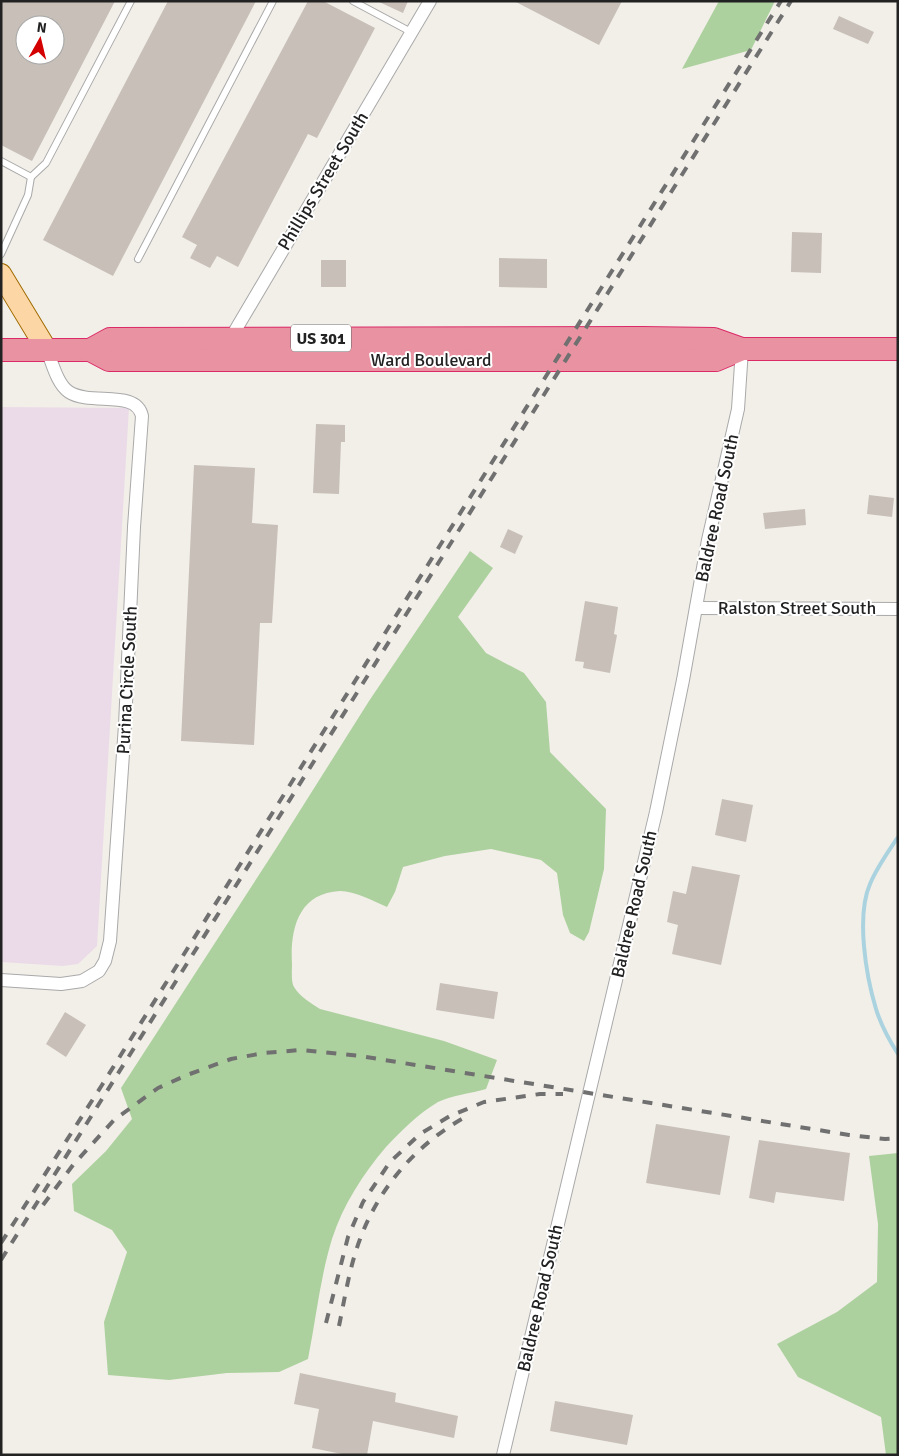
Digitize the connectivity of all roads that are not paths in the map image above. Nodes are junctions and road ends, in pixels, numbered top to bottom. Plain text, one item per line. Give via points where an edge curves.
1 (131, 1) edge
2 (273, 1) edge
3 (354, 1) edge
4 (430, 1) edge
5 (411, 32) junction
6 (1, 161) edge
7 (31, 177) junction
8 (1, 254) edge
9 (138, 259) dead end
10 (1, 274) edge
11 (230, 338) junction
12 (742, 349) junction
13 (1, 350) edge
14 (47, 350) junction
15 (90, 350) junction
16 (898, 350) edge
17 (217, 360) junction
18 (696, 608) junction
19 (898, 609) edge
20 (1, 980) edge
21 (503, 1455) edge

1 - 7 lane via 46,164
2 - 9 lane
3 - 5 lane
4 - 5 street, Phillips Street South
5 - 11 street, Phillips Street South
6 - 7 lane
7 - 8 lane via 28,195
10 - 14 main road
11 - 12 highway, Ward Boulevard / US 301 via 714,339
11 - 15 highway, Ward Boulevard / US 301 via 110,339
11 - 17 street, Phillips Street South
12 - 16 highway, Ward Boulevard
12 - 17 highway, Ward Boulevard / US 301 via 716,360
12 - 18 street, Baldree Road South via 738,410
13 - 14 highway, Ward Boulevard
14 - 15 highway, Ward Boulevard
14 - 20 street, Purina Circle South via 62,386 68,392 88,399 132,402 141,410 142,416 110,941 99,971 82,981 61,984
15 - 17 highway, Ward Boulevard / US 301 via 109,360
18 - 19 street, Ralston Street South
18 - 21 street, Baldree Road South via 644,865

